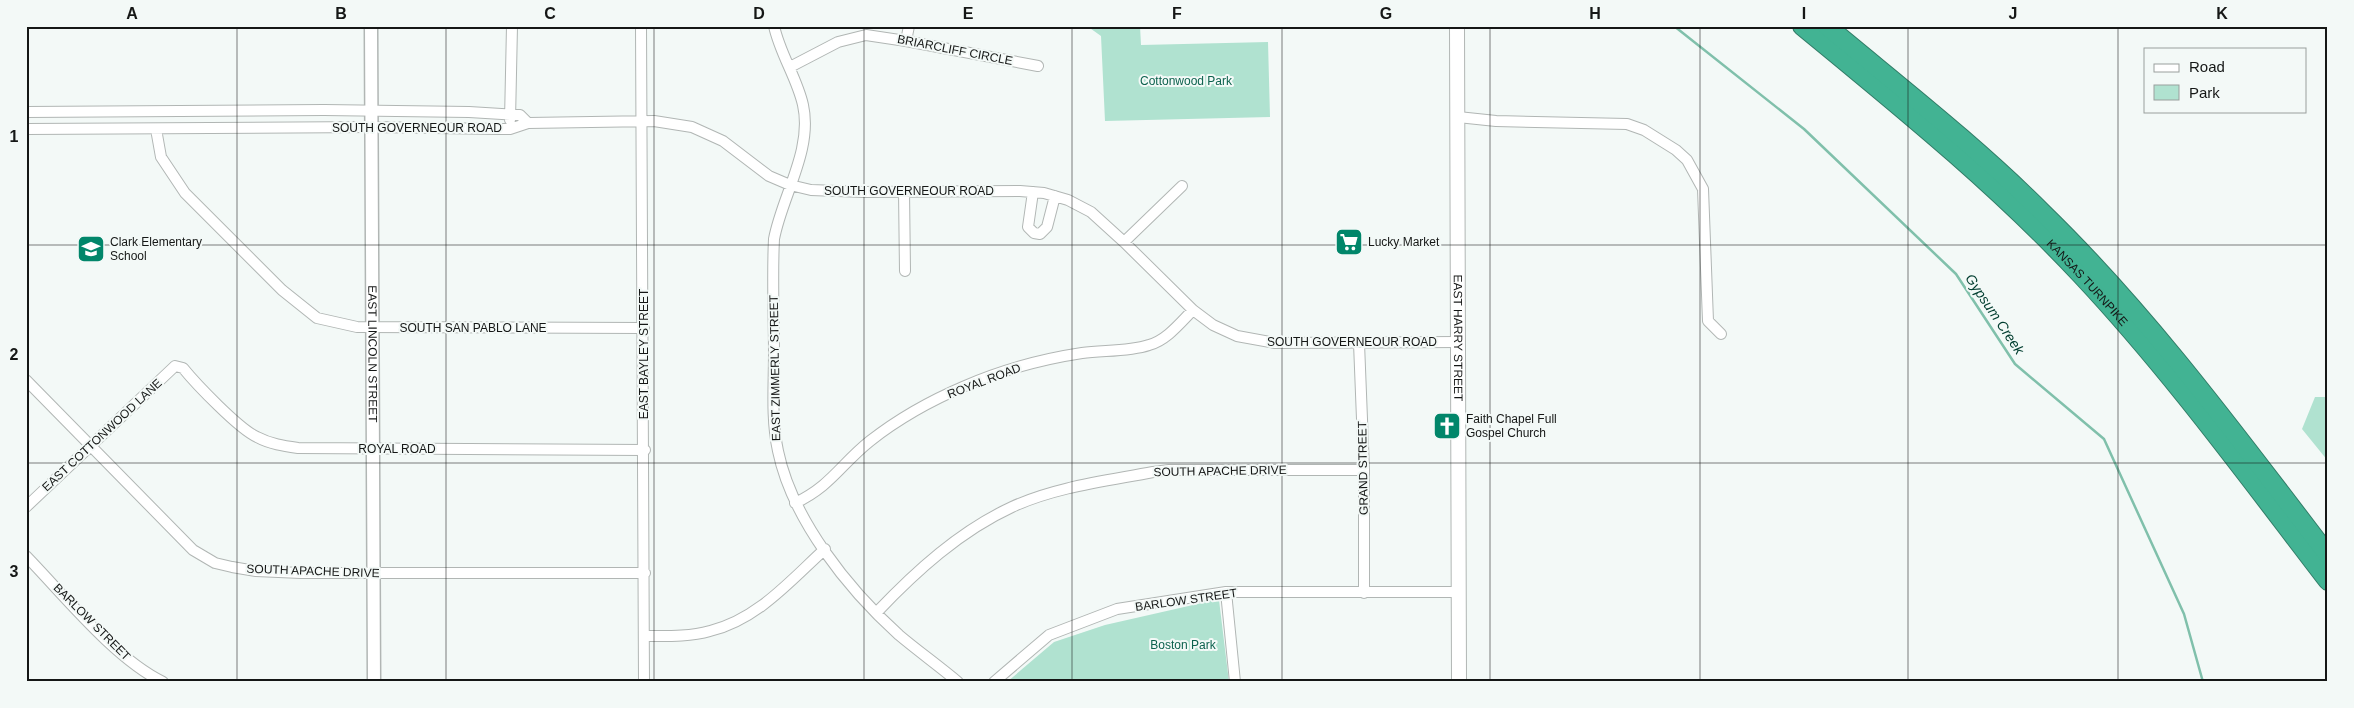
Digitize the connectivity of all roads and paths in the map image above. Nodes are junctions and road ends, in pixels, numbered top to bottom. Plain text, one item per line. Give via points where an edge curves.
1 (371, 26) edge
2 (512, 26) edge
3 (641, 26) edge
4 (774, 26) edge
5 (909, 26) edge
6 (1457, 26) edge
7 (1802, 26) edge
8 (1828, 26) edge
9 (906, 40) junction
10 (1038, 66) dead end
11 (790, 67) junction
12 (26, 112) edge
13 (372, 112) junction
14 (510, 115) junction
15 (1458, 117) junction
16 (643, 121) junction
17 (528, 123) junction
18 (372, 127) junction
19 (510, 128) junction
20 (26, 129) edge
21 (156, 129) junction
22 (790, 185) junction
23 (1182, 186) dead end
24 (904, 192) junction
25 (1033, 192) junction
26 (1055, 196) junction
27 (1124, 242) junction
28 (905, 271) dead end
29 (1193, 310) junction
30 (373, 327) junction
31 (644, 328) junction
32 (1721, 334) dead end
33 (1458, 342) junction
34 (1360, 343) junction
35 (179, 367) joint
36 (26, 380) edge
37 (91, 446) junction
38 (373, 449) junction
39 (645, 450) junction
40 (1364, 470) junction
41 (795, 503) junction
42 (26, 507) edge
43 (825, 548) junction
44 (2328, 555) edge
45 (26, 556) edge
46 (373, 573) junction
47 (645, 573) junction
48 (2328, 582) edge
49 (1226, 592) junction
50 (1459, 592) junction
51 (1364, 593) junction
52 (877, 612) junction
53 (644, 636) junction
54 (164, 682) edge
55 (374, 682) edge
56 (644, 682) edge
57 (958, 682) edge
58 (994, 682) edge
59 (1235, 682) edge
60 (1459, 682) edge

1 - 13 street, EAST LINCOLN STREET
2 - 14 street
3 - 16 street, EAST BAYLEY STREET
4 - 11 street, EAST ZIMMERLY STREET
5 - 9 street
6 - 15 main road, EAST HARRY STREET
7 - 48 highway, KANSAS TURNPIKE via 1974,171 2080,274 2158,364
8 - 44 highway, KANSAS TURNPIKE via 1998,170 2086,256 2194,380
9 - 10 street, BRIARCLIFF CIRCLE
9 - 11 street, BRIARCLIFF CIRCLE via 878,36 851,38
11 - 22 street, EAST ZIMMERLY STREET via 800,91 805,121
12 - 13 street, SOUTH GOVERNEOUR ROAD
13 - 14 street, SOUTH GOVERNEOUR ROAD
13 - 18 street, EAST LINCOLN STREET
14 - 17 street, SOUTH GOVERNEOUR ROAD via 520,115
14 - 19 street
15 - 32 street via 1627,124 1644,130 1676,150 1687,160 1702,189 1708,321
15 - 33 main road, EAST HARRY STREET
16 - 17 street, SOUTH GOVERNEOUR ROAD
16 - 22 street, SOUTH GOVERNEOUR ROAD via 679,125 712,135 762,171
16 - 31 street, EAST BAYLEY STREET
17 - 19 street, SOUTH GOVERNEOUR ROAD
18 - 19 street, SOUTH GOVERNEOUR ROAD
18 - 21 street, SOUTH GOVERNEOUR ROAD
18 - 30 street, EAST LINCOLN STREET
20 - 21 street, SOUTH GOVERNEOUR ROAD
21 - 30 street, SOUTH SAN PABLO LANE via 161,158 185,192 282,290 317,318 357,327
22 - 24 street, SOUTH GOVERNEOUR ROAD via 823,192
22 - 41 street, EAST ZIMMERLY STREET via 774,239 774,408 778,451
23 - 27 street
24 - 25 street, SOUTH GOVERNEOUR ROAD
24 - 28 street
25 - 26 street, SOUTH GOVERNEOUR ROAD
25 - 26 street via 1028,227 1040,234 1047,227
26 - 27 street, SOUTH GOVERNEOUR ROAD via 1090,212
27 - 29 street, SOUTH GOVERNEOUR ROAD
29 - 34 street, SOUTH GOVERNEOUR ROAD via 1224,330 1250,339 1275,343
29 - 41 street, ROYAL ROAD via 1169,335 1149,345 1035,362 964,386 886,429 823,487
30 - 31 street, SOUTH SAN PABLO LANE
30 - 38 street, EAST LINCOLN STREET
31 - 39 street, EAST BAYLEY STREET
33 - 34 street, SOUTH GOVERNEOUR ROAD
33 - 50 main road, EAST HARRY STREET
34 - 40 street, GRAND STREET
35 - 37 street, EAST COTTONWOOD LANE via 175,366
35 - 38 street, ROYAL ROAD via 255,437 275,445 298,448
36 - 37 street, SOUTH APACHE DRIVE
37 - 42 street, EAST COTTONWOOD LANE
37 - 46 street, SOUTH APACHE DRIVE via 181,539 215,563 256,571
38 - 39 street, ROYAL ROAD
38 - 46 street, EAST LINCOLN STREET
39 - 47 street, EAST BAYLEY STREET
40 - 51 street, GRAND STREET
40 - 52 street, SOUTH APACHE DRIVE via 1153,472 1043,496 1012,506 970,531 928,563
41 - 43 street, EAST ZIMMERLY STREET
43 - 52 street, EAST ZIMMERLY STREET via 842,573
43 - 53 street via 776,594 742,618 695,634
45 - 54 street, BARLOW STREET via 113,647
46 - 47 street, SOUTH APACHE DRIVE
46 - 55 street, EAST LINCOLN STREET
47 - 53 street, EAST BAYLEY STREET
49 - 51 street, BARLOW STREET
49 - 58 street, BARLOW STREET via 1117,610 1049,635
49 - 59 street
50 - 51 street, BARLOW STREET
50 - 60 main road, EAST HARRY STREET
52 - 57 street, EAST ZIMMERLY STREET via 900,636
53 - 56 street, EAST BAYLEY STREET

